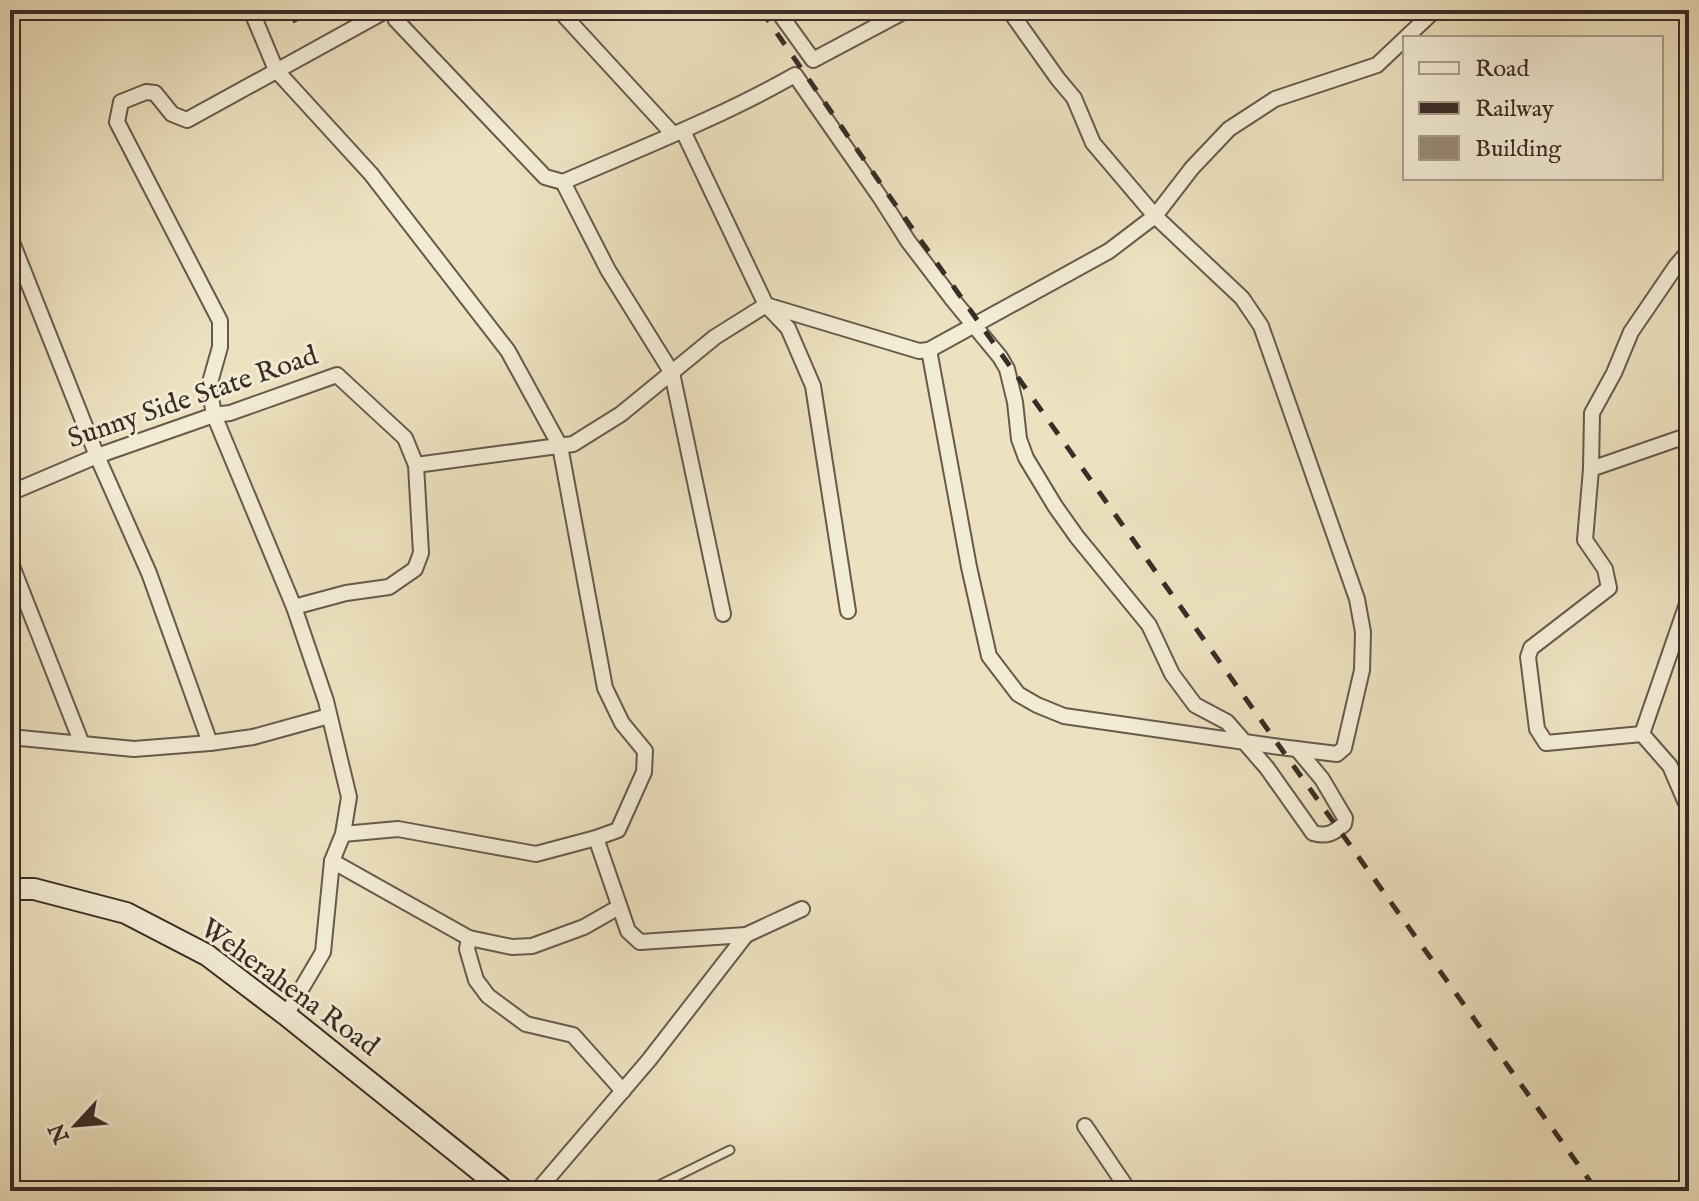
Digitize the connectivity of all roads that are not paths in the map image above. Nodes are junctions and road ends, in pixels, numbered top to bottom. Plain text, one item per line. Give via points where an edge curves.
1 (251, 10) edge
2 (389, 10) edge
3 (559, 10) edge
4 (777, 10) edge
5 (907, 10) edge
6 (1009, 10) edge
7 (1435, 10) edge
8 (1408, 36) edge
9 (1403, 40) edge
10 (276, 70) junction
11 (678, 133) junction
12 (563, 182) junction
13 (1155, 216) junction
14 (10, 237) edge
15 (1689, 251) edge
16 (766, 305) junction
17 (975, 325) junction
18 (929, 350) junction
19 (672, 373) junction
20 (214, 415) junction
21 (1689, 435) edge
22 (560, 446) junction
23 (97, 456) junction
24 (416, 465) junction
25 (1591, 469) junction
26 (10, 493) edge
27 (10, 561) edge
28 (1689, 598) edge
29 (294, 607) junction
30 (848, 611) dead end
31 (723, 614) dead end
32 (329, 716) junction
33 (1642, 734) junction
34 (10, 737) edge
35 (1245, 742) junction
36 (210, 743) junction
37 (82, 744) junction
38 (1297, 749) junction
39 (1689, 805) edge
40 (343, 834) junction
41 (596, 838) junction
42 (332, 861) junction
43 (10, 889) edge
44 (619, 907) junction
45 (802, 909) dead end
46 (746, 935) junction
47 (469, 938) junction
48 (286, 1015) junction
49 (623, 1091) junction
50 (1085, 1126) dead end
51 (730, 1150) dead end
52 (505, 1191) edge
53 (537, 1191) edge
54 (647, 1191) edge
55 (1129, 1191) edge

1 - 10 street
2 - 10 street
2 - 12 street via 545,177
3 - 11 street
4 - 5 street via 813,60
6 - 13 street via 1074,98 1093,143
7 - 8 street
9 - 13 street via 1377,65 1275,99 1229,129
10 - 20 street via 187,120 172,114 155,93 146,92 121,102 117,122 220,321 220,347 209,386
10 - 22 street via 371,174 508,351
11 - 12 street
11 - 16 street
11 - 17 street via 795,75 908,241
12 - 19 street via 608,270
13 - 17 street via 1109,251
13 - 38 street via 1242,298 1261,326 1357,599 1362,670 1344,748 1337,754
14 - 23 street
15 - 25 street via 1631,332 1592,413
16 - 18 street
16 - 19 street
16 - 30 street via 788,328 813,386
17 - 18 street
17 - 35 street via 1007,369 1019,439 1055,506 1149,625 1172,674 1195,705 1227,722
18 - 35 street via 989,656 1018,694 1064,716
19 - 22 street via 621,414 573,444
19 - 31 street
20 - 23 street, Sunny Side State Road
20 - 24 street, Sunny Side State Road via 337,375 405,438
20 - 29 street
21 - 25 street
22 - 24 street
22 - 41 street via 605,688 622,723 645,751 644,772 618,830
23 - 26 street, Sunny Side State Road
23 - 36 street via 149,573
24 - 29 street via 421,553 415,569 389,587
25 - 33 street via 1585,540 1605,569 1609,588 1531,648 1537,729 1546,743
27 - 37 street
28 - 33 street
29 - 32 street
32 - 36 street
32 - 40 street via 349,797
33 - 39 street via 1670,766
34 - 37 street
35 - 38 street
35 - 38 street via 1313,833 1333,833 1345,818
36 - 37 street via 134,749
40 - 41 street via 398,829 536,854
40 - 42 street
41 - 44 street
42 - 47 street
42 - 48 street via 323,952
43 - 48 main road, Weherahena Road via 34,889 126,913 207,955
44 - 46 street via 628,931 640,942
44 - 47 street via 532,946
45 - 46 street
46 - 49 street
47 - 49 street via 476,980 488,996 526,1024 573,1035
48 - 52 main road, Weherahena Road
49 - 53 street
50 - 55 street
51 - 54 lane

